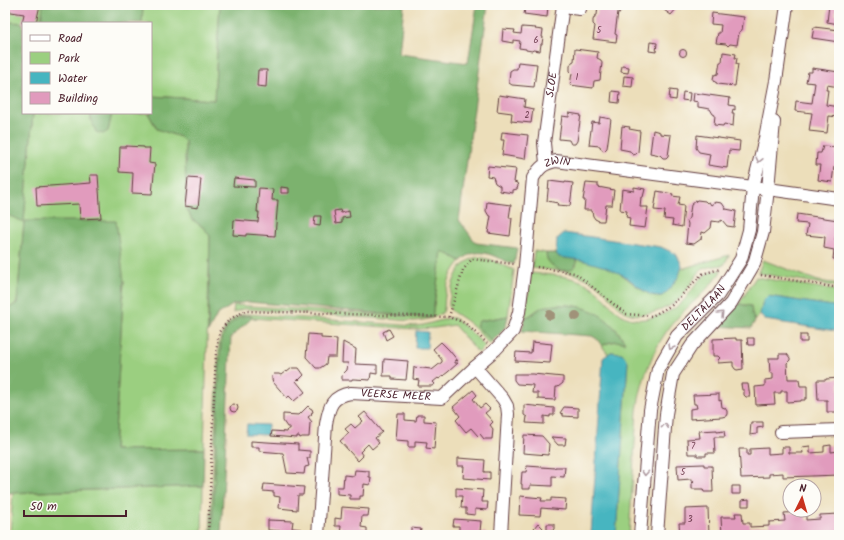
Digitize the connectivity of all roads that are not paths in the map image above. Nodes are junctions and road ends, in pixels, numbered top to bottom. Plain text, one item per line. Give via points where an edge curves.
1 (581, 5) edge
2 (787, 5) edge
3 (563, 6) edge
4 (776, 81) junction
5 (546, 163) junction
6 (753, 187) junction
7 (768, 189) junction
8 (839, 199) edge
9 (475, 367) junction
10 (839, 430) edge
11 (781, 432) dead end
12 (318, 535) edge
13 (501, 535) edge
14 (640, 535) edge
15 (657, 535) edge

1 - 3 street, SLOE via 580,9
2 - 4 street, DELTALAAN
3 - 5 street, SLOE via 544,143
4 -> 6 street, DELTALAAN
4 - 7 street, DELTALAAN
5 - 6 street, ZWIN via 556,161
5 - 9 street, ZWIN via 538,169 533,178 525,266 513,331
6 - 7 street, ZWIN
6 -> 14 street, DELTALAAN via 749,230 741,259 718,295 677,336 658,369 650,410
7 - 8 street, ZWIN
15 -> 7 street, DELTALAAN via 666,414 673,374 692,345 731,303 754,264 763,232
9 - 12 street, VEERSE MEER via 442,398 351,393 334,400 326,424
9 - 13 street via 507,406
10 - 11 street

